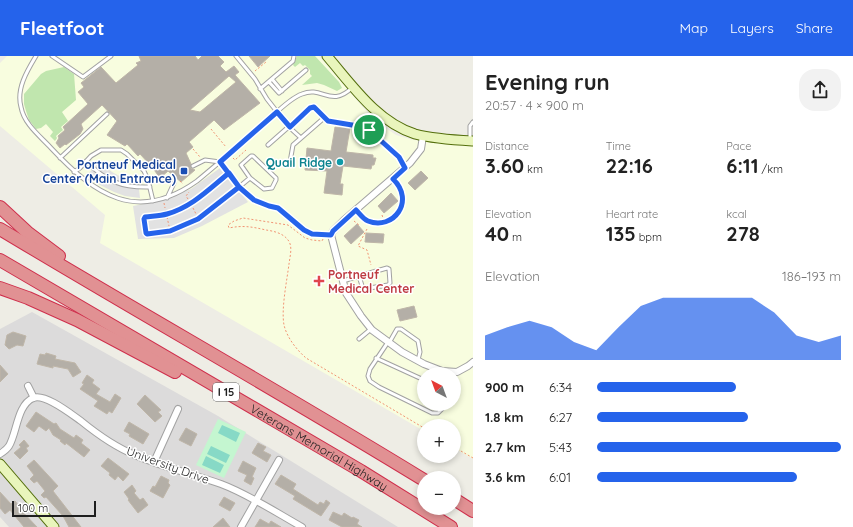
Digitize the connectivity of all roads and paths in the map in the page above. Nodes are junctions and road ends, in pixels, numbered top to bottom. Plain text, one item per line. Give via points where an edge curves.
1 (36, 56) edge
2 (52, 56) edge
3 (111, 56) edge
4 (236, 56) edge
5 (294, 56) edge
6 (327, 56) edge
7 (265, 62) dead end
8 (306, 70) dead end
9 (253, 73) dead end
10 (270, 80) junction
11 (353, 87) junction
12 (260, 89) junction
13 (277, 112) junction
14 (107, 114) dead end
15 (324, 118) junction
16 (473, 122) edge
17 (290, 127) junction
18 (211, 129) dead end
19 (423, 136) junction
20 (301, 138) junction
21 (472, 141) edge
22 (268, 145) dead end
23 (226, 147) dead end
24 (194, 149) dead end
25 (246, 150) dead end
26 (231, 155) dead end
27 (201, 157) dead end
28 (60, 158) junction
29 (86, 161) junction
30 (220, 162) junction
31 (290, 162) dead end
32 (193, 166) dead end
33 (405, 168) junction
34 (74, 172) junction
35 (229, 173) junction
36 (250, 178) junction
37 (393, 179) junction
38 (180, 181) dead end
39 (174, 183) dead end
40 (185, 185) dead end
41 (150, 187) junction
42 (239, 187) junction
43 (189, 192) dead end
44 (167, 198) junction
45 (153, 201) junction
46 (189, 202) dead end
47 (164, 203) dead end
48 (0, 206) edge
49 (192, 206) dead end
50 (356, 210) junction
51 (166, 211) dead end
52 (382, 214) dead end
53 (197, 216) dead end
54 (167, 217) dead end
55 (383, 218) dead end
56 (354, 220) dead end
57 (359, 224) dead end
58 (170, 228) dead end
59 (0, 229) edge
60 (368, 229) dead end
61 (331, 235) junction
62 (323, 238) dead end
63 (0, 260) edge
64 (371, 265) dead end
65 (358, 276) junction
66 (343, 281) junction
67 (0, 288) edge
68 (111, 296) junction
69 (371, 329) junction
70 (359, 340) dead end
71 (388, 343) junction
72 (376, 358) junction
73 (417, 360) junction
74 (473, 362) edge
75 (432, 367) edge
76 (461, 370) edge
77 (417, 377) edge
78 (28, 386) dead end
79 (34, 398) junction
80 (417, 406) edge
81 (178, 409) dead end
82 (428, 411) edge
83 (440, 411) edge
84 (271, 419) junction
85 (417, 424) edge
86 (461, 451) edge
87 (0, 454) edge
88 (473, 458) edge
89 (279, 460) dead end
90 (154, 462) junction
91 (0, 464) edge
92 (417, 476) edge
93 (257, 501) junction
94 (461, 502) edge
95 (473, 510) edge
96 (54, 527) edge
97 (241, 527) edge
98 (302, 527) edge
99 (451, 527) edge

1 - 28 lane via 24,79 20,107 26,121
2 - 3 lane via 84,76
4 - 12 lane
5 - 10 lane via 293,61
6 - 11 street
7 - 9 path
8 - 10 lane via 281,92
10 - 12 lane
11 - 13 lane via 336,98 313,92 302,94
11 - 19 street via 393,124
12 - 13 lane
13 - 17 lane
13 - 30 lane
14 - 28 lane
15 - 17 lane via 314,107 310,108
15 - 20 lane
15 - 33 lane via 369,130 399,157
16 - 21 lane via 470,126
17 - 20 lane
17 - 22 lane
18 - 23 path
19 - 21 street
19 - 33 street via 421,149
20 - 31 lane via 293,145
24 - 27 path
25 - 26 path via 235,160
28 - 34 lane
29 - 34 lane
29 - 41 lane via 110,180 136,188
29 - 41 lane via 102,150 120,150 144,171
30 - 32 lane via 205,160
30 - 35 lane
30 - 44 lane via 187,188
33 - 37 street
34 - 45 lane via 100,191 115,198 135,202
35 - 42 lane
35 - 42 lane via 191,204 165,214 145,217 146,233 170,231 198,219
36 - 36 lane via 241,165 253,156 276,180 272,188 264,189
36 - 42 lane
37 - 50 street
37 - 50 lane via 399,184 403,204 393,218 381,222 371,221
38 - 40 path
39 - 44 lane
41 - 45 lane
42 - 61 lane via 254,200 278,208 304,230 312,234
43 - 46 path via 186,196
44 - 45 lane
47 - 51 path
48 - 68 highway via 27,232
49 - 53 path
50 - 61 street
52 - 55 path
54 - 58 path
56 - 57 path
59 - 68 highway, Veterans Memorial Highway / I 15
60 - 64 path via 358,246 367,250
61 - 66 street
62 - 85 path via 322,241 312,240 305,238 288,225 243,218 228,225 230,228 244,225 275,232 288,240 290,254 284,326 300,353
63 - 84 highway, Veterans Memorial Highway / I 15
65 - 65 lane via 386,268 389,269 390,283 384,287 365,290
65 - 66 lane
66 - 69 street via 346,293
67 - 84 highway via 77,320 257,417
68 - 92 highway, Veterans Memorial Highway / I 15
69 - 70 lane
69 - 71 street
71 - 72 lane
71 - 73 street
71 - 73 lane via 397,329 401,328 418,341 420,352
72 - 77 lane
72 - 80 lane via 368,376 370,381
73 - 75 street
74 - 76 street
78 - 79 street
79 - 87 street via 27,402 8,447
79 - 90 street, University Drive via 53,402 104,438 133,455
81 - 90 street
82 - 83 lane
84 - 99 highway, Veterans Memorial Highway / I 15
86 - 88 path
89 - 93 street
90 - 93 street, University Drive via 222,484
91 - 96 street
93 - 97 street
93 - 98 street, University Drive
94 - 95 highway

